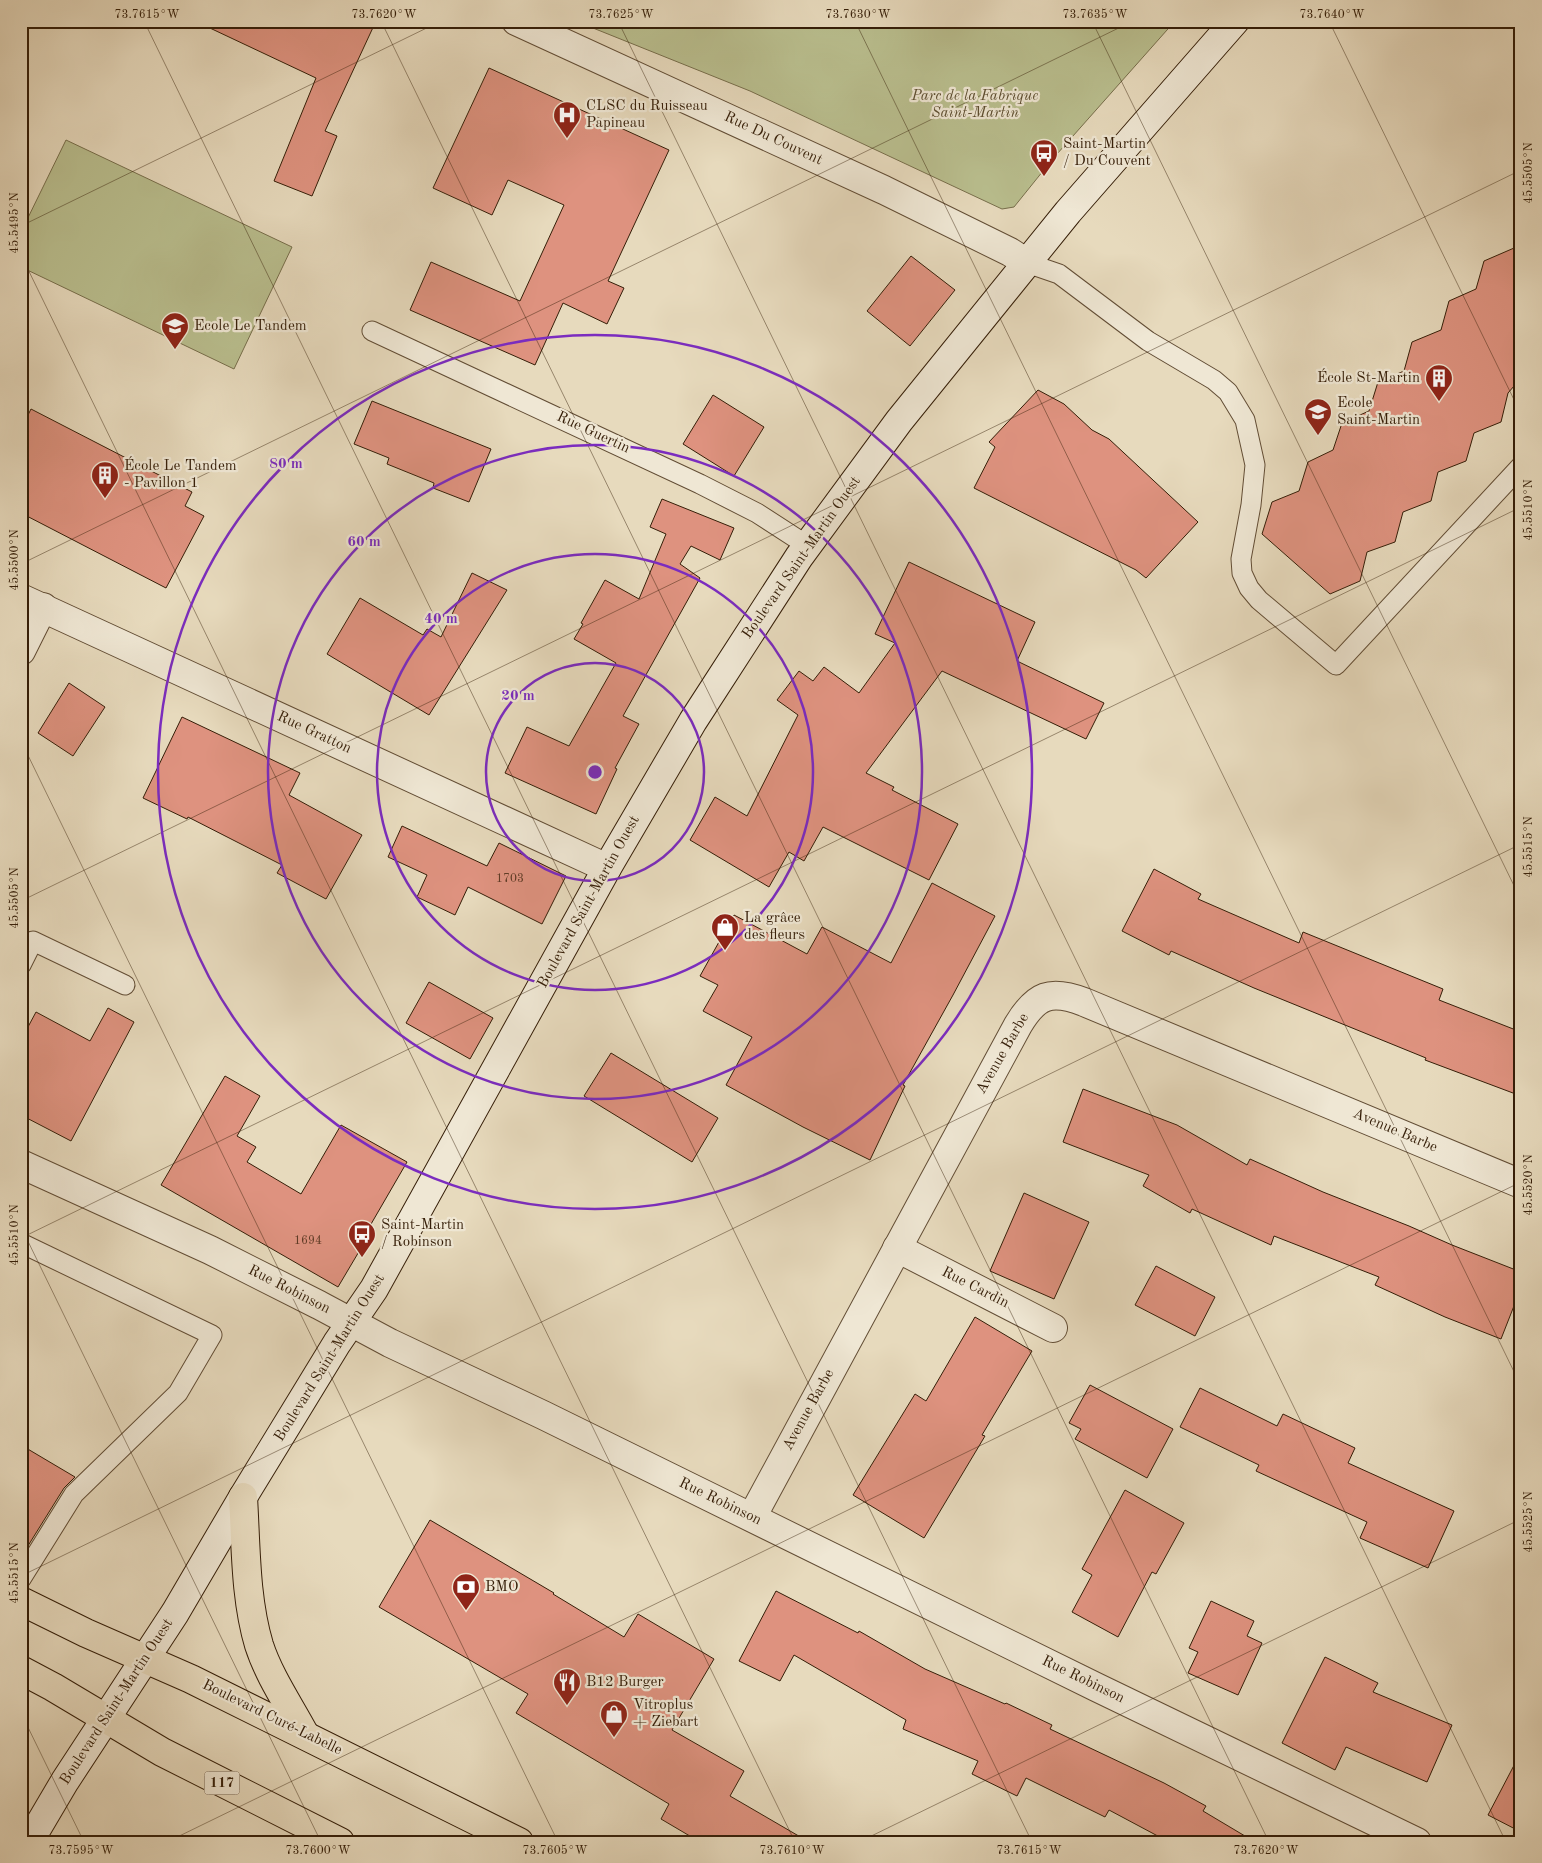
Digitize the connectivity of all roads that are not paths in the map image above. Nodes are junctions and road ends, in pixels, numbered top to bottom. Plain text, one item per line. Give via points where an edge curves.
1 (516, 21) edge
2 (1235, 21) edge
3 (1027, 263) junction
4 (372, 331) dead end
5 (1521, 466) edge
6 (808, 546) junction
7 (32, 603) edge
8 (21, 651) edge
9 (607, 868) junction
10 (21, 966) edge
11 (125, 985) dead end
12 (21, 1164) edge
13 (1521, 1184) edge
14 (21, 1243) edge
15 (897, 1248) junction
16 (352, 1323) junction
17 (1053, 1328) dead end
18 (243, 1497) junction
19 (752, 1518) junction
20 (21, 1579) edge
21 (21, 1601) edge
22 (146, 1659) junction
23 (21, 1670) edge
24 (106, 1720) junction
25 (304, 1733) junction
26 (28, 1842) edge
27 (340, 1842) edge
28 (520, 1842) edge
29 (1417, 1842) edge

1 - 3 street, Rue Du Couvent via 884,190
2 - 3 street, Boulevard Saint-Martin Ouest
3 - 5 lane via 1059,274 1148,341 1214,380 1228,392 1245,420 1255,465 1241,559 1242,573 1259,600 1336,665
3 - 6 street, Boulevard Saint-Martin Ouest via 899,421
4 - 6 lane, Rue Guertin via 700,484 757,513
6 - 9 street, Boulevard Saint-Martin Ouest via 693,721
7 - 8 street
7 - 9 street, Rue Gratton
9 - 16 street, Boulevard Saint-Martin Ouest via 374,1289
10 - 11 lane via 33,941
12 - 16 street, Rue Robinson via 210,1250
13 - 15 street, Avenue Barbe via 1084,1002 1071,997 1042,997 1025,1012
14 - 20 lane via 212,1335 178,1393 74,1494
15 - 17 street, Rue Cardin
15 - 19 street, Avenue Barbe
16 - 18 street, Boulevard Saint-Martin Ouest
16 - 19 street, Rue Robinson
18 - 22 street, Boulevard Saint-Martin Ouest
18 - 25 main road via 248,1587 256,1631 266,1663
19 - 29 street, Rue Robinson
21 - 22 main road, Boulevard Curé-Labelle
22 - 24 street, Boulevard Saint-Martin Ouest
22 - 25 main road, Boulevard Curé-Labelle
23 - 24 main road, 117
24 - 26 street, Boulevard Saint-Martin Ouest via 64,1781
24 - 27 main road, 117
25 - 28 main road, Boulevard Curé-Labelle

